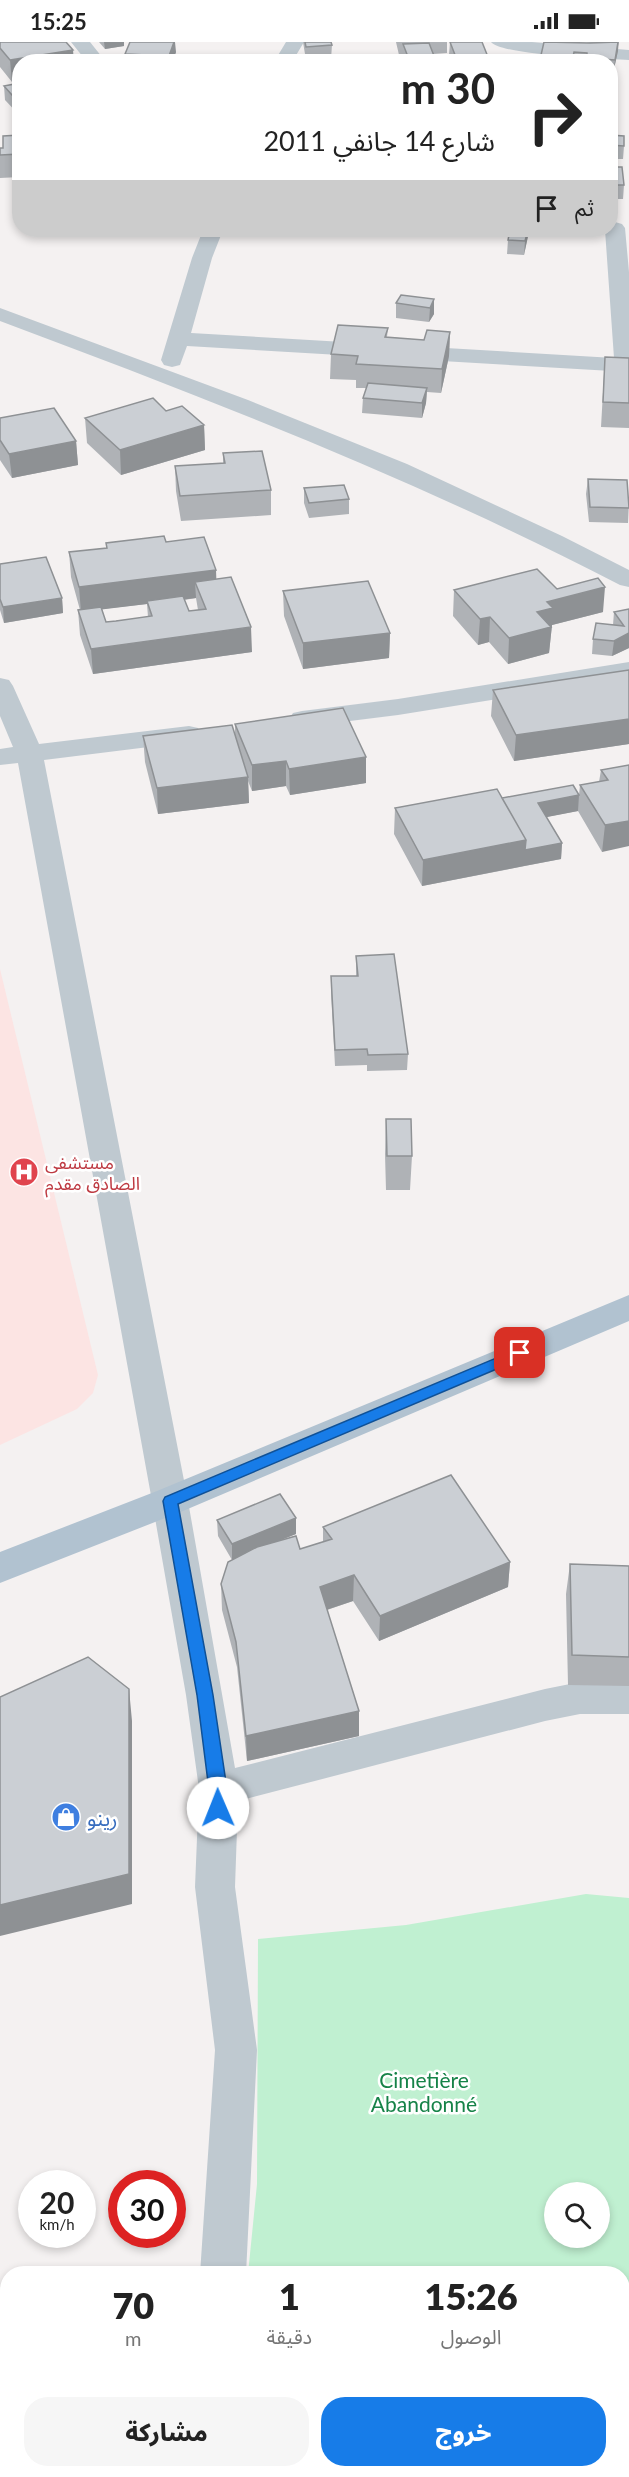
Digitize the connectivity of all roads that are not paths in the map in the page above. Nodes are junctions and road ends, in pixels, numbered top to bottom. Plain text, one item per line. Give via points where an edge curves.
1 (80, 42) edge
2 (500, 42) edge
3 (90, 54) edge
4 (617, 54) edge
5 (618, 228) edge
6 (211, 237) edge
7 (0, 314) edge
8 (177, 339) junction
9 (627, 364) edge
10 (168, 376) junction
11 (629, 580) edge
12 (629, 670) edge
13 (0, 686) edge
14 (279, 722) edge
15 (208, 731) edge
16 (15, 756) edge
17 (629, 1307) edge
18 (170, 1501) junction
19 (0, 1568) edge
20 (629, 1698) edge
21 (219, 1789) junction
22 (223, 2266) edge

1 - 3 street
2 - 4 street
5 - 9 street
6 - 8 street
7 - 10 street
8 - 9 street
8 - 10 street
10 - 11 street via 446,491
12 - 14 street
13 - 16 street
15 - 16 street
16 - 18 street
17 - 18 main road
18 - 19 main road
18 - 21 street
20 - 21 street via 580,1698 545,1705
21 - 22 street via 215,1887 236,2050

